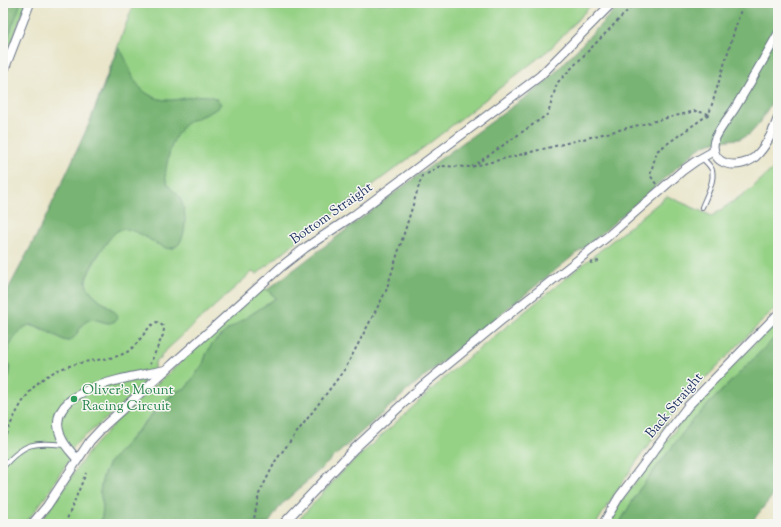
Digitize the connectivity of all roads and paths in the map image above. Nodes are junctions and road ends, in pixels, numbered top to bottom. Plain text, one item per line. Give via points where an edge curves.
1 (8, 3) edge
2 (30, 3) edge
3 (612, 3) edge
4 (635, 3) edge
5 (743, 3) edge
6 (3, 19) edge
7 (778, 34) edge
8 (3, 74) edge
9 (709, 114) junction
10 (778, 118) edge
11 (714, 151) junction
12 (702, 158) junction
13 (471, 167) junction
14 (417, 168) junction
15 (650, 175) dead end
16 (422, 176) junction
17 (702, 207) dead end
18 (778, 314) edge
19 (166, 370) junction
20 (147, 374) junction
21 (3, 440) edge
22 (66, 445) junction
23 (77, 459) junction
24 (3, 467) edge
25 (86, 473) dead end
26 (32, 524) edge
27 (65, 524) edge
28 (253, 524) edge
29 (283, 524) edge
30 (603, 524) edge

1 - 6 path
2 - 8 street
3 - 14 street, Bottom Straight via 540,76
4 - 13 path via 557,83 548,114
5 - 9 path
7 - 11 street via 715,137
9 - 13 path via 696,111
9 - 15 path via 658,151
10 - 11 street via 766,145 748,162 727,164
11 - 12 street
12 - 17 lane via 710,167 712,174
12 - 29 street via 682,171 607,237 423,386 354,449
13 - 16 path via 440,166
14 - 16 path
14 - 19 street, Bottom Straight via 282,266
16 - 28 path via 386,291 346,369 276,460 259,494
18 - 30 street, Back Straight via 688,406 619,497
19 - 20 street
19 - 23 street, Bottom Straight via 105,425
20 - 21 path via 152,356 164,332 163,326 157,322 152,324 137,344 126,353 65,367 43,378 29,392
20 - 22 street via 106,383 69,400 62,408 58,419 59,433
22 - 23 street
22 - 24 lane via 43,443 25,447
23 - 26 street, Bottom Straight via 47,506
25 - 27 path

